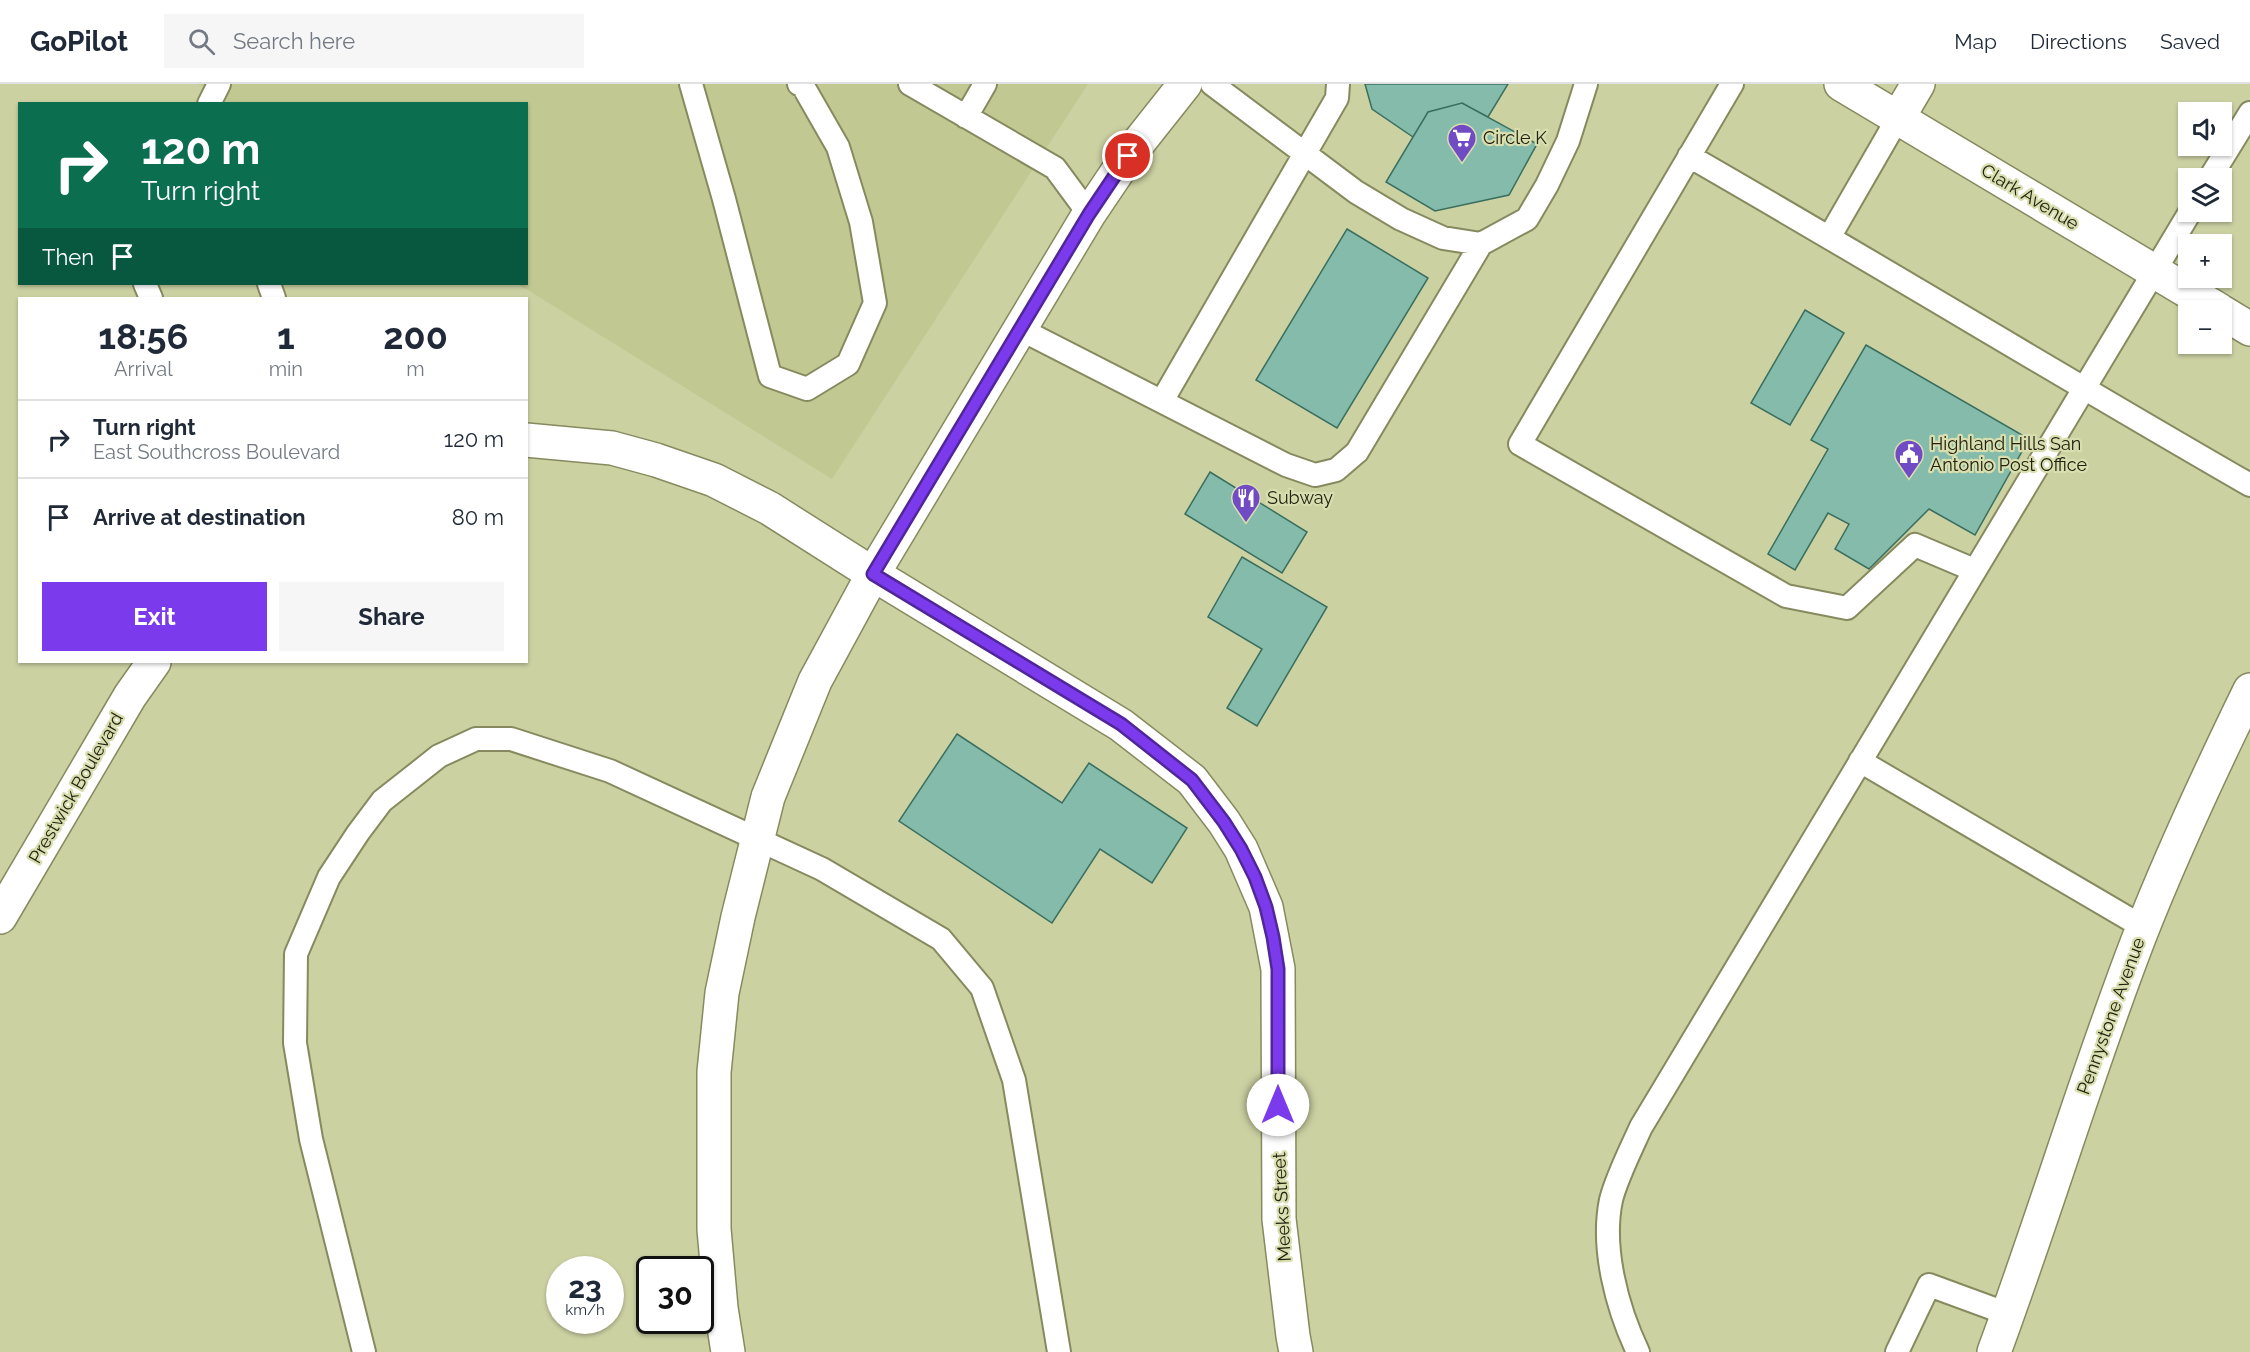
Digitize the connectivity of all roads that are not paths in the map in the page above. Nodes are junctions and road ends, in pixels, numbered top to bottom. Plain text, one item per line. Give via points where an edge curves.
1 (219, 84) edge
2 (691, 84) edge
3 (799, 84) edge
4 (910, 84) edge
5 (985, 84) edge
6 (1185, 84) edge
7 (1212, 84) edge
8 (1338, 84) edge
9 (1586, 84) edge
10 (1732, 84) edge
11 (1841, 84) edge
12 (1918, 84) edge
13 (210, 102) edge
14 (2250, 113) edge
15 (966, 117) junction
16 (1898, 118) junction
17 (1305, 154) junction
18 (1689, 156) junction
19 (2216, 168) edge
20 (1089, 214) junction
21 (2184, 222) edge
22 (1830, 236) junction
23 (1481, 244) junction
24 (2154, 271) junction
25 (2202, 300) edge
26 (2232, 318) edge
27 (1020, 329) junction
28 (2250, 329) edge
29 (2083, 389) junction
30 (1162, 402) junction
31 (528, 440) edge
32 (2250, 485) edge
33 (1974, 570) junction
34 (873, 574) junction
35 (153, 663) edge
36 (2250, 690) edge
37 (1860, 761) junction
38 (758, 839) junction
39 (0, 916) edge
40 (2143, 927) junction
41 (2008, 1314) junction
42 (364, 1352) edge
43 (728, 1352) edge
44 (1059, 1352) edge
45 (1296, 1352) edge
46 (1638, 1352) edge
47 (1897, 1352) edge
48 (1994, 1352) edge

1 - 13 lane
2 - 3 lane via 770,376 807,389 848,363 875,303 861,222 838,147
4 - 15 lane
5 - 15 lane
6 - 20 street via 1128,156
7 - 17 lane
8 - 17 lane via 1337,98
9 - 23 lane via 1568,141 1527,219
10 - 18 lane
11 - 16 street, Clark Avenue
12 - 16 street
14 - 19 lane
15 - 20 lane via 1055,168
16 - 22 lane
16 - 24 street, Clark Avenue
17 - 23 lane via 1401,219 1443,238
17 - 30 lane
18 - 22 lane
18 - 33 lane via 1520,444 1786,596 1847,608 1915,545
20 - 27 street
21 - 24 lane
22 - 29 lane
23 - 30 lane via 1357,452 1336,470 1315,475 1286,465
24 - 25 street, Clark Avenue
24 - 29 lane
26 - 28 street, Clark Avenue
27 - 30 lane
27 - 34 street
29 - 32 lane
29 - 33 lane
31 - 34 street via 612,448 714,480 769,508
33 - 37 lane
34 - 38 street via 815,681 768,797
34 - 45 street, Meeks Street via 1121,724 1192,780 1241,849 1266,907 1278,969 1279,1219
35 - 39 street, Prestwick Boulevard
36 - 40 street, Pennystone Avenue
37 - 40 lane
37 - 46 lane via 1641,1127 1611,1199 1608,1252 1626,1326
38 - 42 lane via 610,771 512,739 476,739 439,756 382,801 329,877 296,954 295,1043 311,1139
38 - 43 street via 722,993 714,1072 714,1229
38 - 44 lane via 822,869 941,939 982,988 1014,1080
40 - 41 street, Pennystone Avenue
41 - 47 lane via 1929,1285
41 - 48 street, Pennystone Avenue

